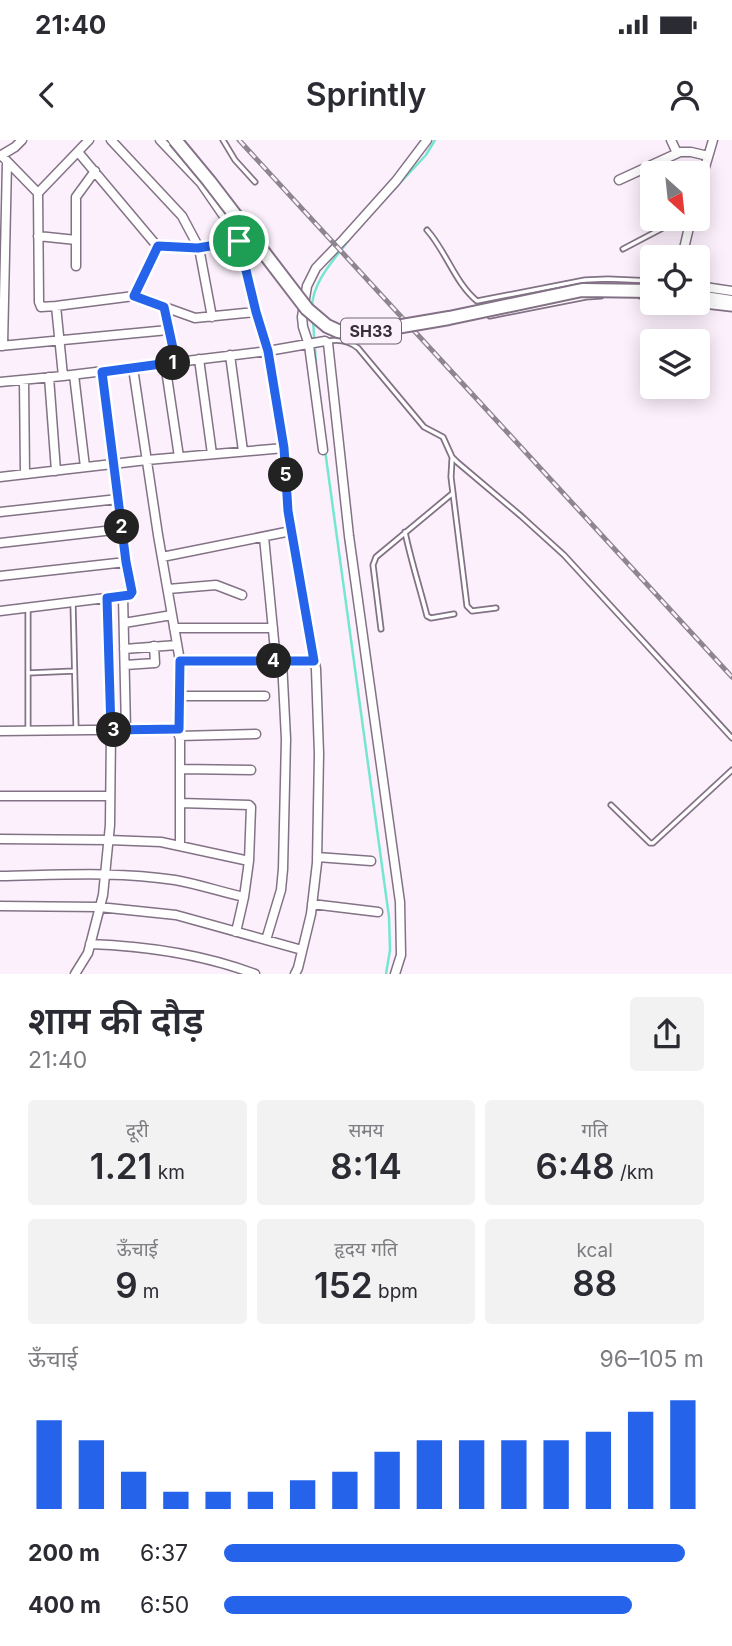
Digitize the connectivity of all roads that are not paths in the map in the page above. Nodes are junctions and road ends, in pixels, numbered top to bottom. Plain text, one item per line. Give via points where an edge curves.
1 (22, 140) edge
2 (89, 140) edge
3 (111, 140) edge
4 (160, 140) edge
5 (175, 140) edge
6 (223, 140) edge
7 (427, 140) edge
8 (671, 140) edge
9 (713, 140) edge
10 (78, 152) junction
11 (677, 153) junction
12 (708, 156) junction
13 (3, 158) edge
14 (707, 161) edge
15 (95, 172) junction
16 (619, 180) dead end
17 (255, 183) dead end
18 (38, 193) junction
19 (427, 230) dead end
20 (657, 231) edge
21 (38, 236) junction
22 (76, 240) junction
23 (239, 241) junction
24 (158, 246) junction
25 (198, 248) junction
26 (623, 249) dead end
27 (76, 266) dead end
28 (640, 280) edge
29 (710, 288) edge
30 (640, 290) edge
31 (732, 291) edge
32 (134, 296) junction
33 (640, 297) edge
34 (710, 299) edge
35 (732, 302) edge
36 (56, 306) junction
37 (710, 306) edge
38 (164, 307) junction
39 (732, 309) edge
40 (256, 312) junction
41 (490, 316) dead end
42 (212, 317) junction
43 (168, 330) junction
44 (59, 342) junction
45 (317, 344) junction
46 (1, 346) edge
47 (268, 351) junction
48 (230, 355) junction
49 (199, 359) junction
50 (176, 362) junction
51 (165, 363) junction
52 (133, 368) junction
53 (102, 372) junction
54 (75, 375) junction
55 (63, 376) junction
56 (49, 377) junction
57 (24, 380) junction
58 (0, 382) edge
59 (284, 448) junction
60 (323, 450) dead end
61 (243, 451) junction
62 (212, 454) junction
63 (179, 457) junction
64 (452, 457) junction
65 (147, 460) junction
66 (114, 464) junction
67 (85, 467) junction
68 (56, 471) junction
69 (25, 474) junction
70 (0, 477) edge
71 (453, 493) junction
72 (118, 499) junction
73 (0, 512) edge
74 (122, 530) junction
75 (291, 531) junction
76 (405, 532) junction
77 (264, 537) junction
78 (0, 543) edge
79 (162, 556) junction
80 (126, 562) junction
81 (0, 576) edge
82 (168, 589) junction
83 (242, 595) dead end
84 (123, 596) junction
85 (107, 598) junction
86 (73, 602) junction
87 (28, 607) junction
88 (496, 608) dead end
89 (0, 611) edge
90 (454, 614) dead end
91 (172, 615) junction
92 (124, 623) junction
93 (174, 628) junction
94 (273, 628) junction
95 (380, 629) dead end
96 (177, 645) junction
97 (154, 646) junction
98 (124, 649) junction
99 (180, 661) junction
100 (279, 661) junction
101 (314, 661) junction
102 (125, 664) junction
103 (75, 671) junction
104 (28, 673) junction
105 (180, 696) junction
106 (265, 696) dead end
107 (76, 730) junction
108 (111, 730) junction
109 (126, 730) junction
110 (0, 731) edge
111 (28, 731) junction
112 (179, 733) junction
113 (256, 734) dead end
114 (732, 738) edge
115 (180, 769) junction
116 (251, 770) dead end
117 (732, 770) edge
118 (0, 796) edge
119 (110, 796) junction
120 (180, 803) junction
121 (611, 805) dead end
122 (0, 839) edge
123 (109, 840) junction
124 (180, 846) junction
125 (317, 858) junction
126 (249, 861) junction
127 (370, 861) dead end
128 (105, 874) junction
129 (0, 876) edge
130 (244, 897) junction
131 (312, 904) junction
132 (0, 906) edge
133 (99, 907) junction
134 (377, 912) dead end
135 (236, 932) junction
136 (267, 940) junction
137 (90, 944) junction
138 (302, 950) junction
139 (75, 974) edge
140 (255, 974) edge
141 (295, 974) edge
142 (395, 974) edge

1 - 13 street
2 - 10 street
3 - 25 street via 182,216
4 - 23 street via 201,183
5 - 30 main road, SH33, bridge via 307,309 338,331 401,327 582,290
6 - 17 lane
7 - 45 street via 312,275 304,334
8 - 11 street
9 - 12 street
10 - 15 street
10 - 18 street
11 - 12 street
11 - 16 street
12 - 14 street
13 - 18 street
13 - 46 street
15 - 22 street via 76,197
15 - 24 street
18 - 21 street
19 - 28 lane via 477,301 584,281
20 - 26 lane
21 - 22 street
21 - 36 street via 39,302 41,307
22 - 27 street
23 - 25 street
23 - 40 street
24 - 25 street
24 - 32 street
25 - 42 street
29 - 31 street
32 - 36 street
32 - 38 street
33 - 41 lane via 586,297
34 - 35 main road
36 - 44 street
37 - 39 lane
38 - 42 street via 191,318
38 - 43 street
40 - 42 street
40 - 47 street
43 - 44 street
43 - 50 street
44 - 46 street
44 - 55 street
45 - 47 street
45 - 60 street
45 - 64 lane via 336,340 358,348 424,427 443,437
45 - 142 street via 400,902 401,955
47 - 48 street
47 - 59 street
48 - 49 street
48 - 61 street
49 - 50 street
49 - 62 street
50 - 51 street
51 - 52 street
51 - 63 street
52 - 53 street
52 - 65 street
53 - 54 street
53 - 66 street
54 - 55 street
54 - 67 street
55 - 56 street
56 - 57 street
56 - 68 street
57 - 58 street
57 - 69 street
59 - 61 street
59 - 75 street
61 - 62 street
62 - 63 street
63 - 65 street
64 - 71 lane
64 - 114 lane via 564,555
65 - 66 street
65 - 79 street
66 - 67 street
66 - 72 street
67 - 68 street
68 - 69 street
69 - 70 street
71 - 76 lane
71 - 88 lane via 467,606 472,611
72 - 73 street
72 - 74 street
74 - 78 street
74 - 80 street
75 - 77 street
75 - 101 street
76 - 90 lane via 427,616
76 - 95 lane via 374,561
77 - 79 street
77 - 94 street
79 - 82 street
80 - 81 street
80 - 84 street via 132,592
82 - 83 street via 216,585
82 - 91 street
84 - 85 street
84 - 92 street
85 - 86 street
85 - 108 street
86 - 87 street
86 - 103 lane
87 - 89 street
87 - 104 lane
91 - 92 street
91 - 93 street
92 - 98 street
93 - 94 street
93 - 96 street
94 - 100 street
96 - 97 street
96 - 99 street
97 - 98 street
97 - 102 street via 155,663
98 - 102 street
99 - 100 street
99 - 105 street
100 - 101 street
100 - 136 street via 286,739 284,869
101 - 125 street via 319,754
102 - 109 street
103 - 104 lane
103 - 107 lane
104 - 111 lane
105 - 106 street
105 - 112 street
107 - 108 street
107 - 111 street
108 - 109 street
108 - 119 street
109 - 112 street
110 - 111 street
112 - 113 street
112 - 115 street
115 - 116 street
115 - 120 street
117 - 121 lane via 653,843
118 - 119 street
119 - 123 street
120 - 124 street
120 - 126 street via 249,805
122 - 123 street
123 - 124 street
123 - 128 street
124 - 126 street
125 - 127 street
125 - 131 street
126 - 130 street
128 - 129 street
128 - 130 street via 177,881
128 - 133 street
130 - 135 street
131 - 134 street
131 - 138 street
132 - 133 street
133 - 135 street via 176,915
133 - 137 street
135 - 136 street
136 - 138 street
137 - 139 street
137 - 140 street via 200,957
138 - 141 street

